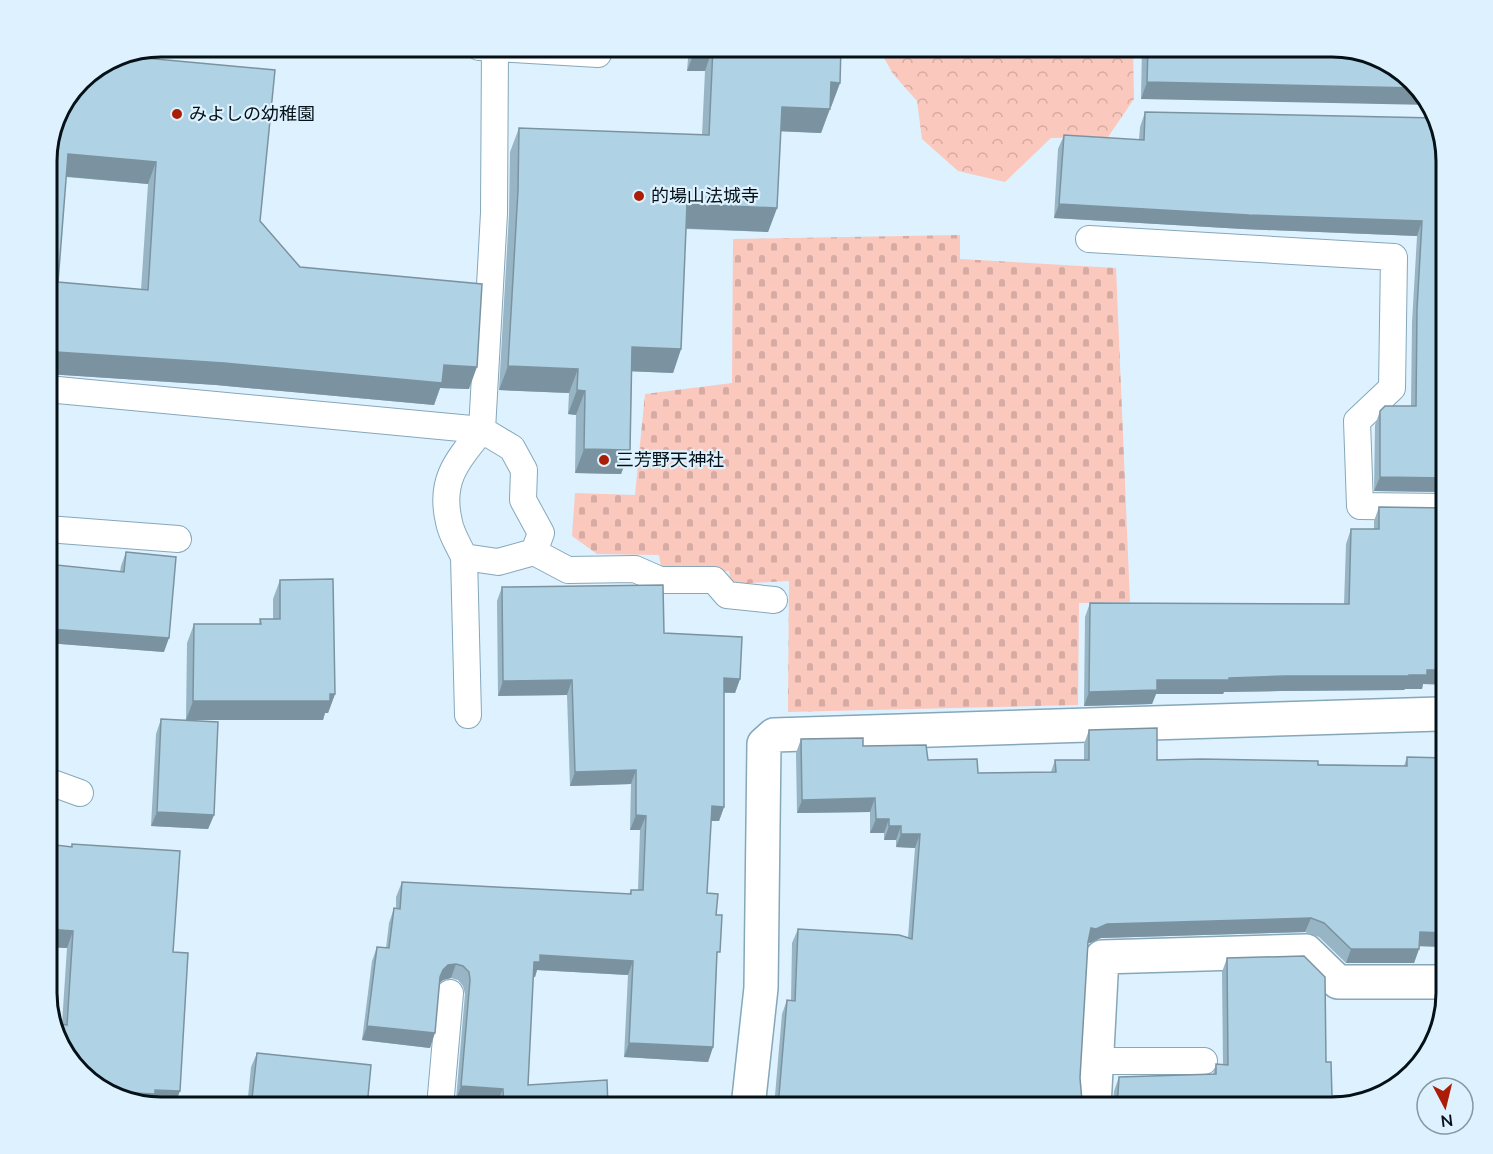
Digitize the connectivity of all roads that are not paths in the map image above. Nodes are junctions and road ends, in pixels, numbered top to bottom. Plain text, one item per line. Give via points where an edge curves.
1 (487, 57) edge
2 (1089, 239) dead end
3 (57, 391) edge
4 (482, 430) junction
5 (1436, 507) edge
6 (57, 530) edge
7 (178, 539) dead end
8 (534, 552) junction
9 (464, 556) junction
10 (774, 600) dead end
11 (1436, 714) edge
12 (468, 716) dead end
13 (57, 785) edge
14 (80, 793) dead end
15 (1436, 982) edge
16 (450, 993) dead end
17 (1097, 1061) junction
18 (1204, 1061) dead end
19 (441, 1097) edge
20 (749, 1097) edge
21 (1095, 1097) edge

1 - 4 lane via 494,213
2 - 5 lane via 1394,257 1392,388 1357,421 1360,506
3 - 4 lane
4 - 8 lane via 512,448 524,470 524,500 541,533
4 - 9 lane via 456,462 446,486 449,523
6 - 7 lane
8 - 9 lane via 498,562
8 - 10 lane via 568,570 635,569 660,580 714,580 728,595
9 - 12 lane
11 - 20 street via 774,735 764,744 761,988
13 - 14 lane
15 - 17 street via 1338,982 1306,951 1102,957
16 - 19 lane
17 - 18 lane
17 - 21 street

